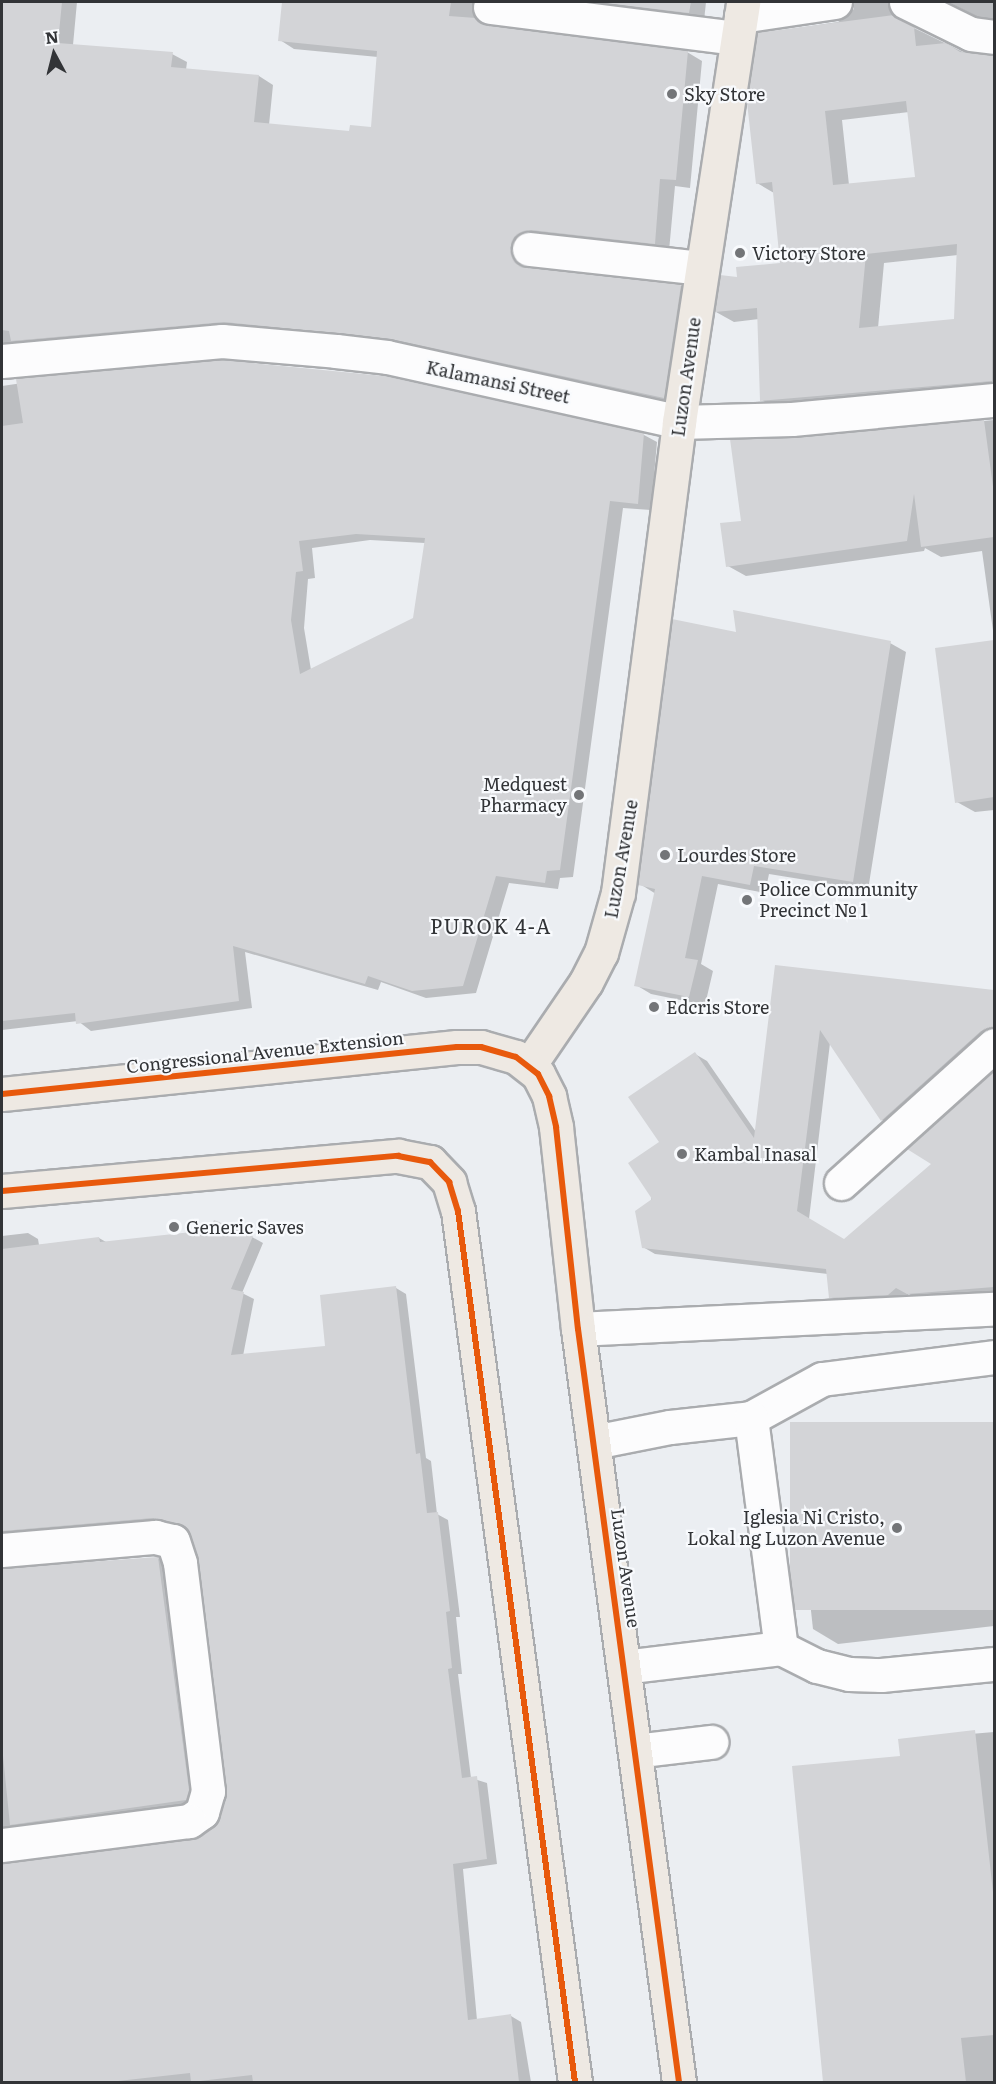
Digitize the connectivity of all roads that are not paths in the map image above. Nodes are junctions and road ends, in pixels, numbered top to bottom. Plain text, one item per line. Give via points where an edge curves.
1 (835, 2) edge
2 (906, 2) edge
3 (490, 7) dead end
4 (740, 19) edge
5 (994, 36) edge
6 (529, 249) dead end
7 (702, 268) junction
8 (2, 361) edge
9 (994, 400) edge
10 (679, 422) junction
11 (994, 1045) edge
12 (530, 1064) junction
13 (2, 1094) edge
14 (841, 1183) dead end
15 (2, 1191) edge
16 (994, 1309) edge
17 (578, 1329) junction
18 (994, 1357) edge
19 (751, 1418) junction
20 (594, 1442) junction
21 (2, 1550) edge
22 (781, 1648) junction
23 (994, 1664) edge
24 (624, 1667) junction
25 (711, 1742) dead end
26 (635, 1750) junction
27 (2, 1845) edge
28 (574, 2082) edge
29 (679, 2082) edge

1 - 4 street
2 - 5 street via 971,34
3 - 4 street
4 - 7 main road, Luzon Avenue
6 - 7 street
7 - 10 main road, Luzon Avenue
8 - 10 street, Kalamansi Street via 222,341 336,351 387,357
9 - 10 street, Kalamansi Street via 792,419
10 - 12 main road, Luzon Avenue via 618,893 601,952 586,982
11 - 14 street
12 - 13 main road, Congressional Avenue Extension via 499,1052 457,1047
12 - 17 main road, Luzon Avenue via 546,1085 556,1127
15 - 28 main road via 378,1156 415,1158 442,1171 458,1210
16 - 17 street
17 - 20 main road, Luzon Avenue
18 - 19 street via 822,1379
19 - 20 street via 670,1427
19 - 22 street
20 - 24 main road, Luzon Avenue
21 - 27 street via 155,1537 173,1541 180,1563 208,1791 202,1812 189,1821
22 - 23 street via 817,1666 849,1674 881,1675
22 - 24 street
24 - 26 main road, Luzon Avenue
25 - 26 street
26 - 29 main road, Luzon Avenue

